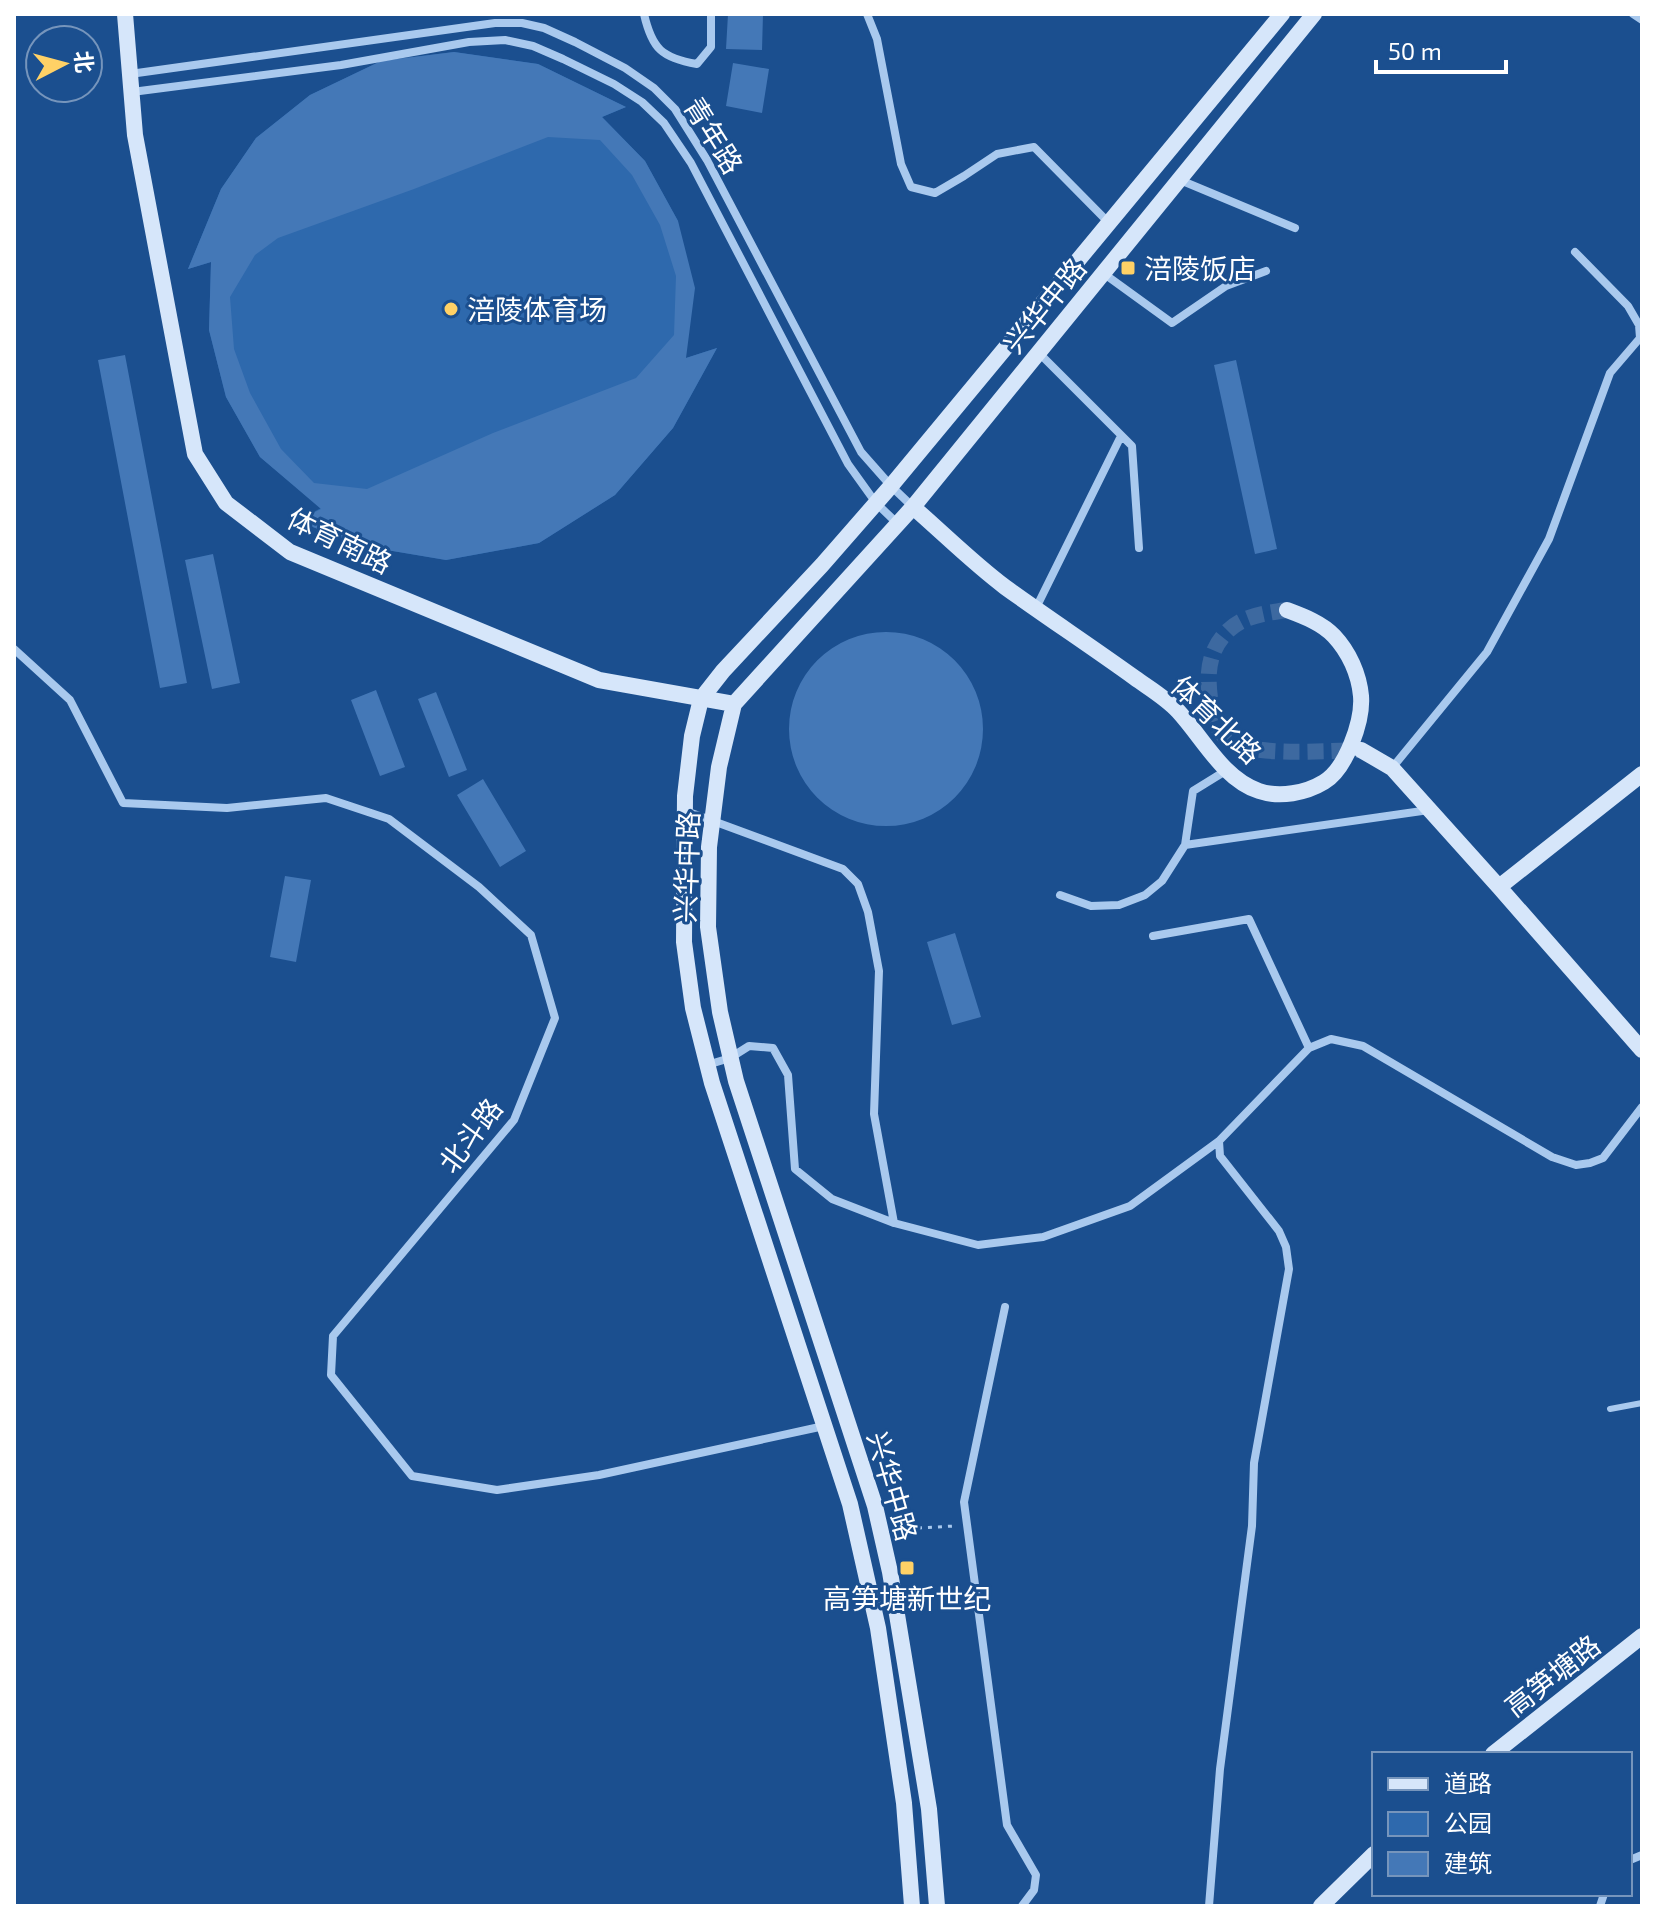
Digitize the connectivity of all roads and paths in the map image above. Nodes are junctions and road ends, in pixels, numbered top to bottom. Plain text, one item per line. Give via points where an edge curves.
1 (125, 14) edge
2 (644, 14) edge
3 (711, 14) edge
4 (867, 14) edge
5 (1282, 14) edge
6 (1314, 14) edge
7 (1633, 14) edge
8 (1642, 20) edge
9 (130, 74) junction
10 (132, 92) junction
11 (1180, 179) junction
12 (1109, 223) junction
13 (1295, 228) dead end
14 (1575, 252) dead end
15 (1266, 271) dead end
16 (1103, 273) junction
17 (1039, 353) junction
18 (1121, 436) junction
19 (891, 486) junction
20 (876, 503) junction
21 (913, 507) junction
22 (898, 524) junction
23 (1139, 548) dead end
24 (1036, 608) junction
25 (1287, 610) tunnel mouth
26 (14, 649) edge
27 (701, 699) junction
28 (734, 704) junction
29 (1361, 750) tunnel mouth
30 (1392, 768) junction
31 (1227, 770) junction
32 (1642, 774) edge
33 (1430, 810) junction
34 (685, 811) junction
35 (712, 820) junction
36 (1185, 845) junction
37 (1499, 887) junction
38 (1060, 895) dead end
39 (1153, 936) dead end
40 (1309, 1048) junction
41 (1642, 1050) edge
42 (730, 1058) junction
43 (707, 1065) junction
44 (1642, 1107) edge
45 (1219, 1141) junction
46 (894, 1223) junction
47 (1005, 1307) dead end
48 (1642, 1403) edge
49 (1610, 1409) dead end
50 (824, 1426) junction
51 (967, 1525) junction
52 (880, 1530) junction
53 (1642, 1636) edge
54 (1496, 1752) edge
55 (1372, 1856) edge
56 (912, 1906) edge
57 (937, 1906) edge
58 (1022, 1906) edge
59 (1209, 1906) edge
60 (1321, 1906) edge

1 - 9 main road, 体育南路
2 - 3 street via 659,50 697,64 711,47
4 - 12 street via 877,39 901,164 911,187 935,193 997,154 1034,147
5 - 12 main road
6 - 11 main road, 兴华中路
7 - 8 street
9 - 10 main road, 体育南路
9 - 19 street, 青年路 via 495,23 544,28 625,68 675,109 861,452
10 - 20 street via 505,40 533,46 614,84 664,123 691,163 848,464
10 - 27 main road, 体育南路 via 135,135 195,454 226,503 290,552 599,680
11 - 13 street
11 - 16 main road, 兴华中路
12 - 19 main road
14 - 30 street via 1628,306 1640,338 1610,373 1549,539 1487,652
15 - 16 street via 1226,286 1172,323
16 - 17 main road, 兴华中路
17 - 18 street
17 - 21 main road, 兴华中路
18 - 23 street via 1132,446
18 - 24 street
19 - 20 main road
19 - 21 street, 青年路
20 - 22 street
20 - 27 main road
21 - 22 main road, 兴华中路
21 - 24 main road, 体育北路
22 - 28 main road, 兴华中路
24 - 31 main road, 体育北路 via 1176,709
25 - 31 main road, 体育北路 via 1311,619 1346,651 1361,696 1360,721 1340,767 1326,782 1309,789 1262,792
26 - 50 street, 北斗路 via 70,700 123,803 227,808 326,798 389,819 479,887 531,935 555,1018 514,1120 333,1336 331,1375 412,1476 497,1490 599,1475
27 - 28 main road, 体育南路
27 - 34 main road
28 - 35 main road, 兴华中路
29 - 30 main road
30 - 33 main road
31 - 36 street via 1193,791
32 - 37 main road
33 - 36 street
33 - 37 main road
34 - 35 street
34 - 43 main road via 684,942
35 - 42 main road, 兴华中路 via 708,927
35 - 46 street via 843,869 858,884 879,971 874,1114
36 - 38 street via 1162,881 1145,895 1119,905 1091,906
37 - 41 main road
39 - 40 street via 1249,919
40 - 44 street via 1331,1039 1363,1046 1552,1157 1576,1165 1603,1158
40 - 45 street
42 - 43 street
42 - 46 street via 749,1046 773,1048 788,1075 795,1169 832,1199
42 - 52 main road, 兴华中路
43 - 50 main road
45 - 46 street via 1130,1206 1043,1237 978,1245
45 - 59 street via 1220,1156 1279,1231 1289,1269 1254,1463 1252,1526 1220,1769
47 - 51 street via 964,1502
48 - 49 lane
50 - 56 main road via 850,1504 878,1628 904,1803
51 - 52 path
51 - 58 street via 1007,1825 1036,1875 1034,1890
52 - 57 main road, 兴华中路 via 929,1809
53 - 54 main road, 高笋塘路
55 - 60 main road

